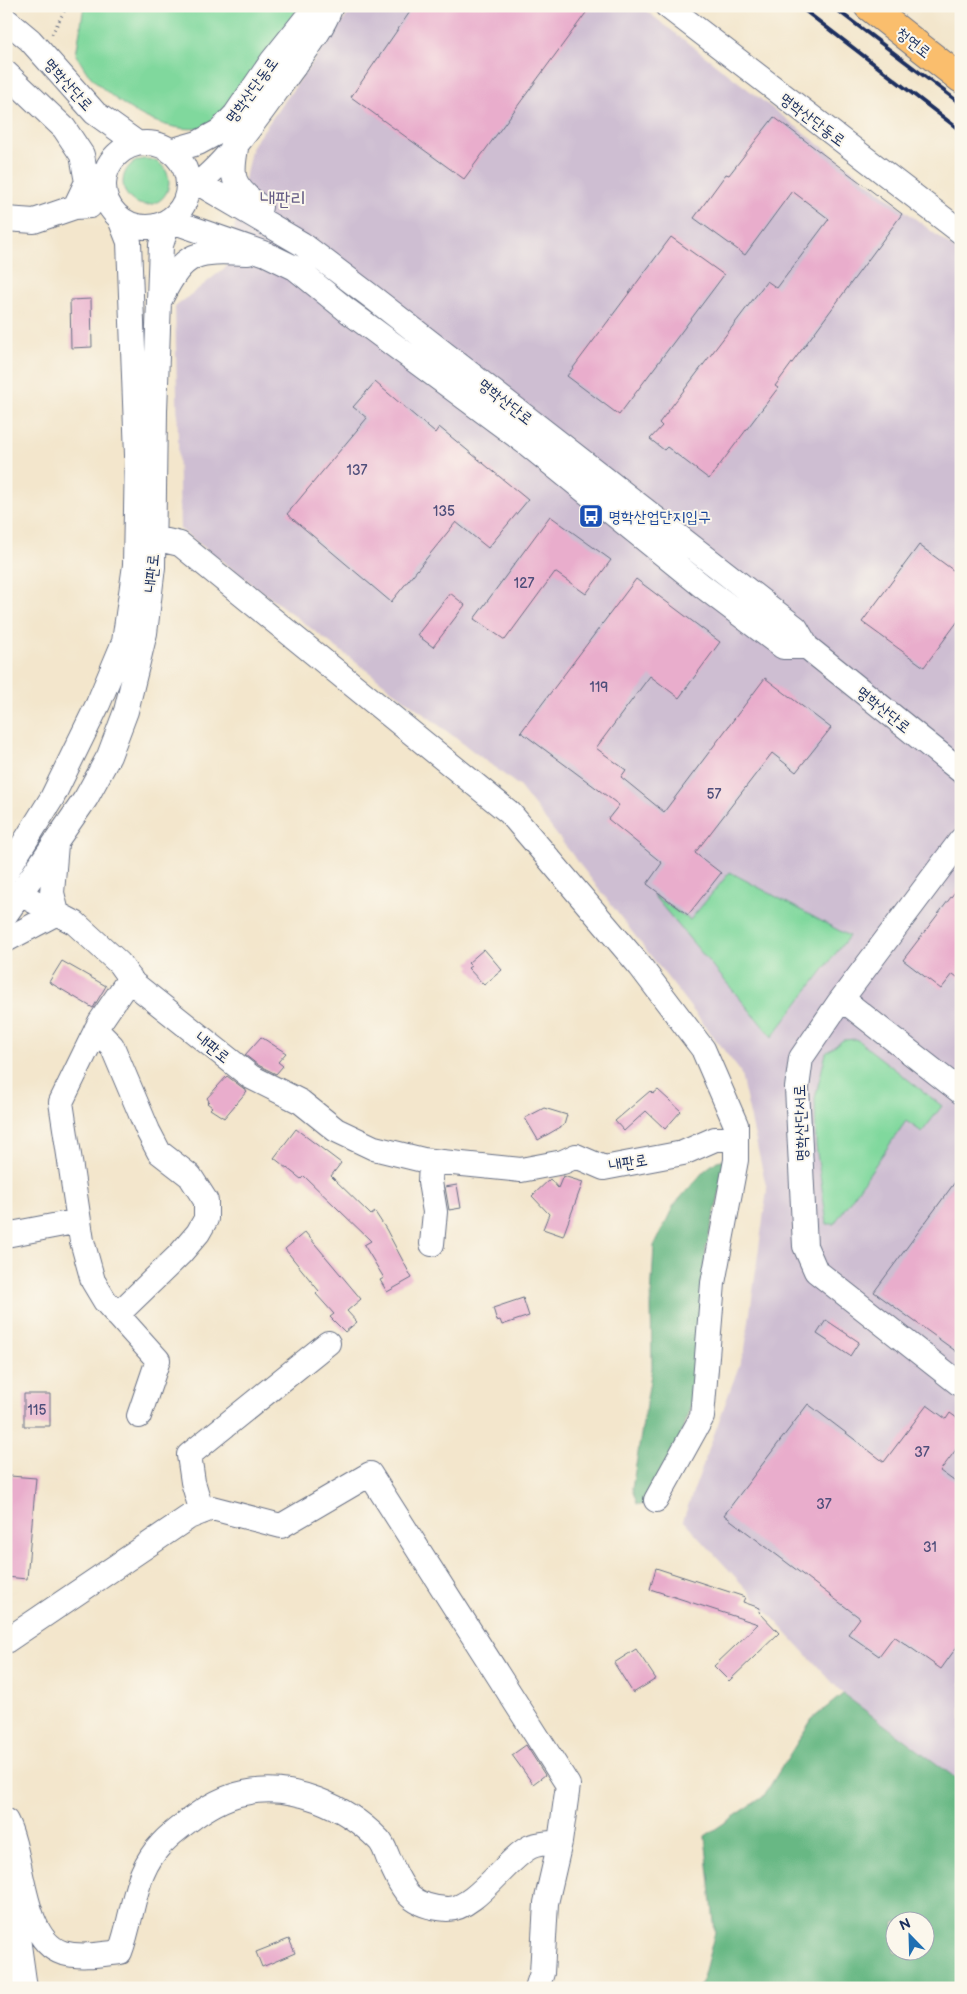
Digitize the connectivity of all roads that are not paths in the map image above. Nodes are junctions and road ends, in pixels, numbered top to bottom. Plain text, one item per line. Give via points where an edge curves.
1 (316, 6) edge
2 (331, 6) edge
3 (667, 6) edge
4 (868, 6) edge
5 (6, 20) edge
6 (6, 61) edge
7 (6, 73) edge
8 (961, 79) edge
9 (137, 143) junction
10 (237, 143) junction
11 (170, 151) junction
12 (107, 168) junction
13 (192, 184) junction
14 (75, 207) junction
15 (115, 214) junction
16 (6, 219) edge
17 (169, 220) junction
18 (961, 232) edge
19 (298, 242) junction
20 (266, 254) junction
21 (159, 302) junction
22 (154, 538) junction
23 (807, 647) junction
24 (961, 771) edge
25 (38, 820) junction
26 (961, 840) edge
27 (56, 842) junction
28 (6, 845) edge
29 (6, 872) edge
30 (12, 892) edge
31 (56, 913) junction
32 (6, 914) edge
33 (6, 940) edge
34 (130, 978) junction
35 (842, 999) junction
36 (96, 1030) junction
37 (961, 1092) edge
38 (736, 1139) junction
39 (431, 1161) junction
40 (79, 1221) junction
41 (6, 1235) edge
42 (432, 1244) dead end
43 (118, 1315) junction
44 (328, 1343) dead end
45 (961, 1385) edge
46 (139, 1416) dead end
47 (656, 1500) dead end
48 (202, 1512) junction
49 (11, 1633) edge
50 (6, 1821) edge
51 (560, 1842) junction
52 (6, 1861) edge
53 (6, 1962) edge
54 (11, 1988) edge
55 (25, 1988) edge
56 (537, 1988) edge

1 - 11 street, 명학산단동로 via 272,60 235,116 220,131 198,143
2 - 10 street via 305,51
3 - 18 street, 명학산단동로
4 - 8 main road, 청연로
5 - 9 street, 명학산단로 via 30,40 95,113
6 - 12 street via 70,118
7 - 14 street via 64,128 82,155 87,182
9 - 11 street via 150,143
9 - 12 street via 114,157
10 - 13 street
10 - 19 street via 233,173 240,192
11 - 13 street via 183,164
12 - 15 street via 103,181 104,196
13 - 17 street via 184,205
13 - 19 street, 명학산단로
14 - 15 street via 96,206
14 - 16 street via 34,221
15 - 17 street via 133,226 148,228
15 - 25 street, 내판로 via 129,242 137,455 135,565 124,642 98,704
17 - 20 street, 명학산단로
17 - 21 street, 내판로 via 161,245
19 - 23 street, 명학산단로 via 796,628
20 - 21 street via 220,252 194,256 174,272
20 - 23 street, 명학산단로 via 295,268 526,443 783,647
21 - 22 street, 내판로
22 - 27 street, 내판로 via 145,633 126,711 109,756
22 - 38 street via 180,544 510,813 640,966 704,1050 736,1125
23 - 24 street, 명학산단로
25 - 28 street
25 - 29 street, 내판로
26 - 35 street, 명학산단서로
27 - 30 street, 내판로
27 - 31 street via 52,893
30 - 31 street, 내판로
30 - 32 street, 내판로
31 - 33 street
31 - 34 street, 내판로 via 75,923 119,963
34 - 36 street
34 - 39 street, 내판로 via 251,1077 301,1102 336,1130 374,1148
35 - 37 street
35 - 45 street, 명학산단서로 via 801,1058 798,1074 805,1246 816,1271
36 - 40 street via 61,1102
36 - 43 street via 112,1046 159,1152 190,1176 206,1201 206,1219 198,1232
38 - 39 street, 내판로 via 715,1138 683,1153 604,1168 576,1156 563,1162 521,1170
38 - 47 street via 736,1160 713,1284 702,1417
39 - 42 street via 430,1182 435,1212
40 - 41 street
40 - 43 street via 93,1281
43 - 46 street via 158,1360
44 - 48 street via 189,1455
48 - 49 street via 189,1517
48 - 51 street via 212,1508 281,1526 370,1474 568,1785
50 - 51 street via 14,1836 32,1918 43,1940 62,1953 91,1955 120,1952 142,1872 163,1840 217,1802 245,1792 298,1794 337,1807 365,1826 381,1842 403,1890 422,1905 449,1909 470,1902 517,1855 532,1846
51 - 56 street via 546,1903 542,1973
52 - 55 street
53 - 54 street

